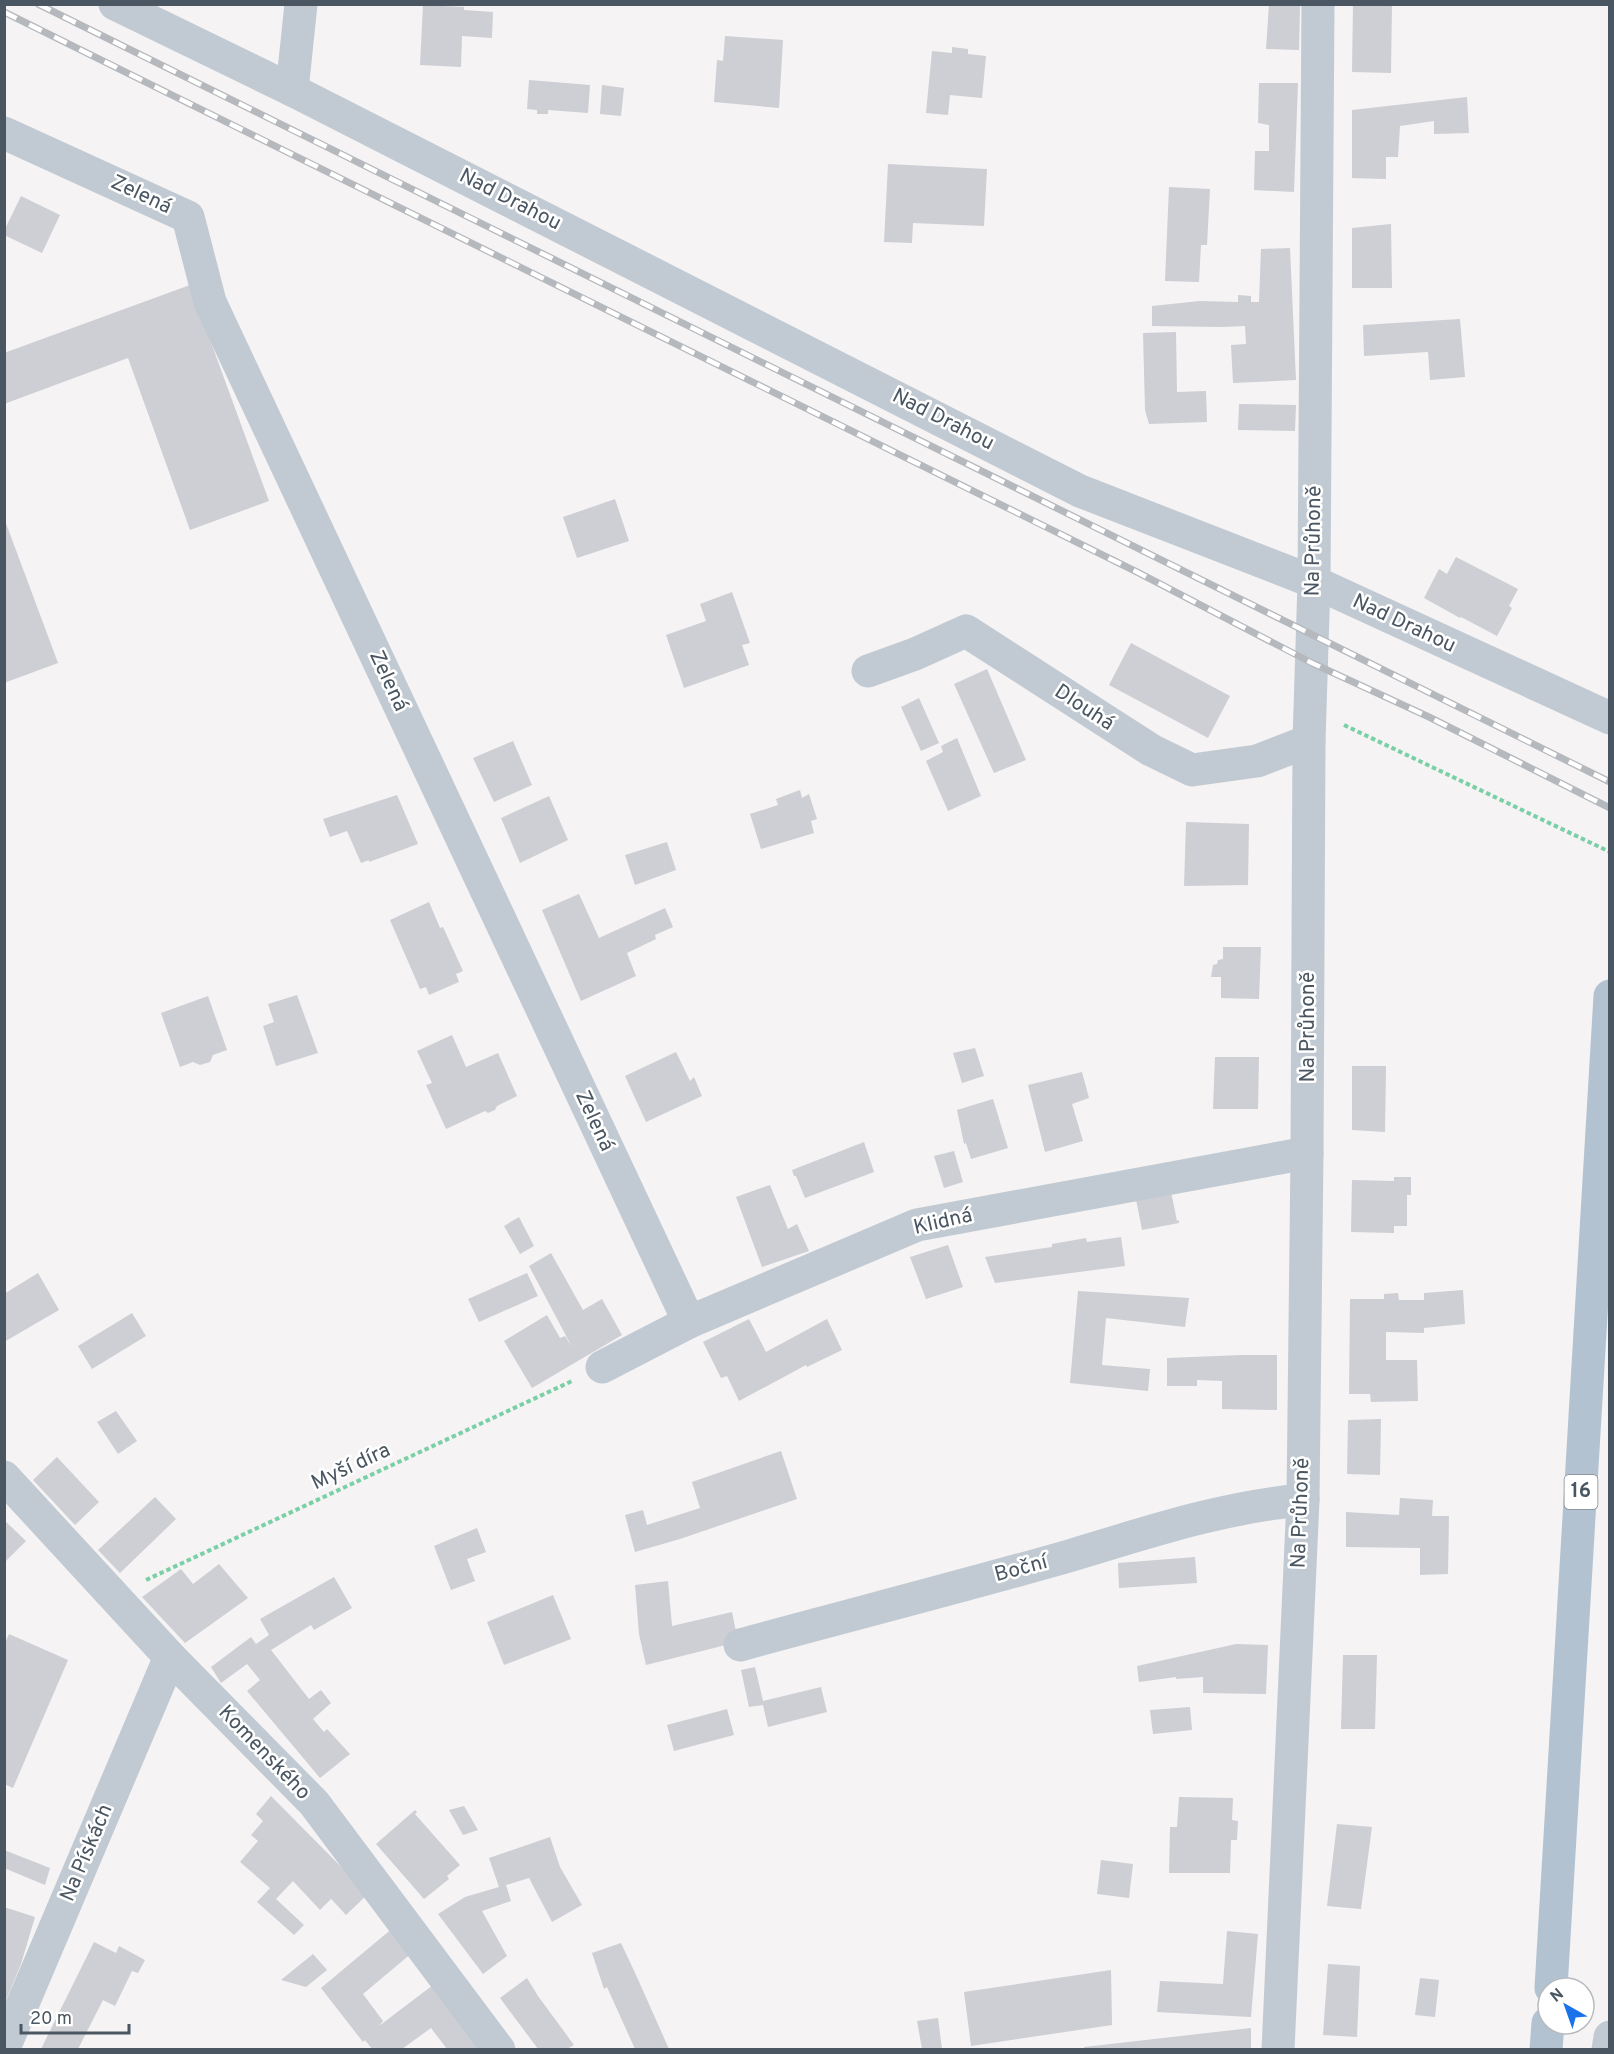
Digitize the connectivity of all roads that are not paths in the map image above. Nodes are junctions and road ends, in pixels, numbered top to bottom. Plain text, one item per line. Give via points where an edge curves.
1 (115, 4) edge
2 (301, 4) edge
3 (1318, 4) edge
4 (292, 90) junction
5 (4, 132) edge
6 (1314, 582) junction
7 (868, 672) dead end
8 (1610, 718) edge
9 (1310, 725) junction
10 (1610, 996) edge
11 (1307, 1153) junction
12 (689, 1322) junction
13 (602, 1367) road end
14 (4, 1477) edge
15 (1303, 1500) junction
16 (740, 1645) dead end
17 (170, 1657) junction
18 (1552, 1976) edge
19 (1610, 2037) edge
20 (4, 2048) edge
21 (499, 2049) edge
22 (1278, 2049) edge
23 (1608, 2049) edge

1 - 4 street, Nad Drahou
2 - 4 street
3 - 6 street, Na Průhoně
4 - 6 street, Nad Drahou via 1080,491
5 - 12 street, Zelená via 188,217 210,302
6 - 8 street, Nad Drahou
6 - 9 street, Na Průhoně
7 - 9 street, Dlouhá via 966,631 1151,750 1192,770 1257,761
9 - 11 street, Na Průhoně
10 - 18 main road, 16
11 - 12 street, Klidná via 917,1225
11 - 15 street, Na Průhoně
12 - 13 street, Klidná
14 - 17 street, Komenského
15 - 16 street, Boční via 1187,1520
15 - 22 street, Na Průhoně
17 - 20 street, Na Pískách
17 - 21 street, Komenského via 314,1803
19 - 23 street

